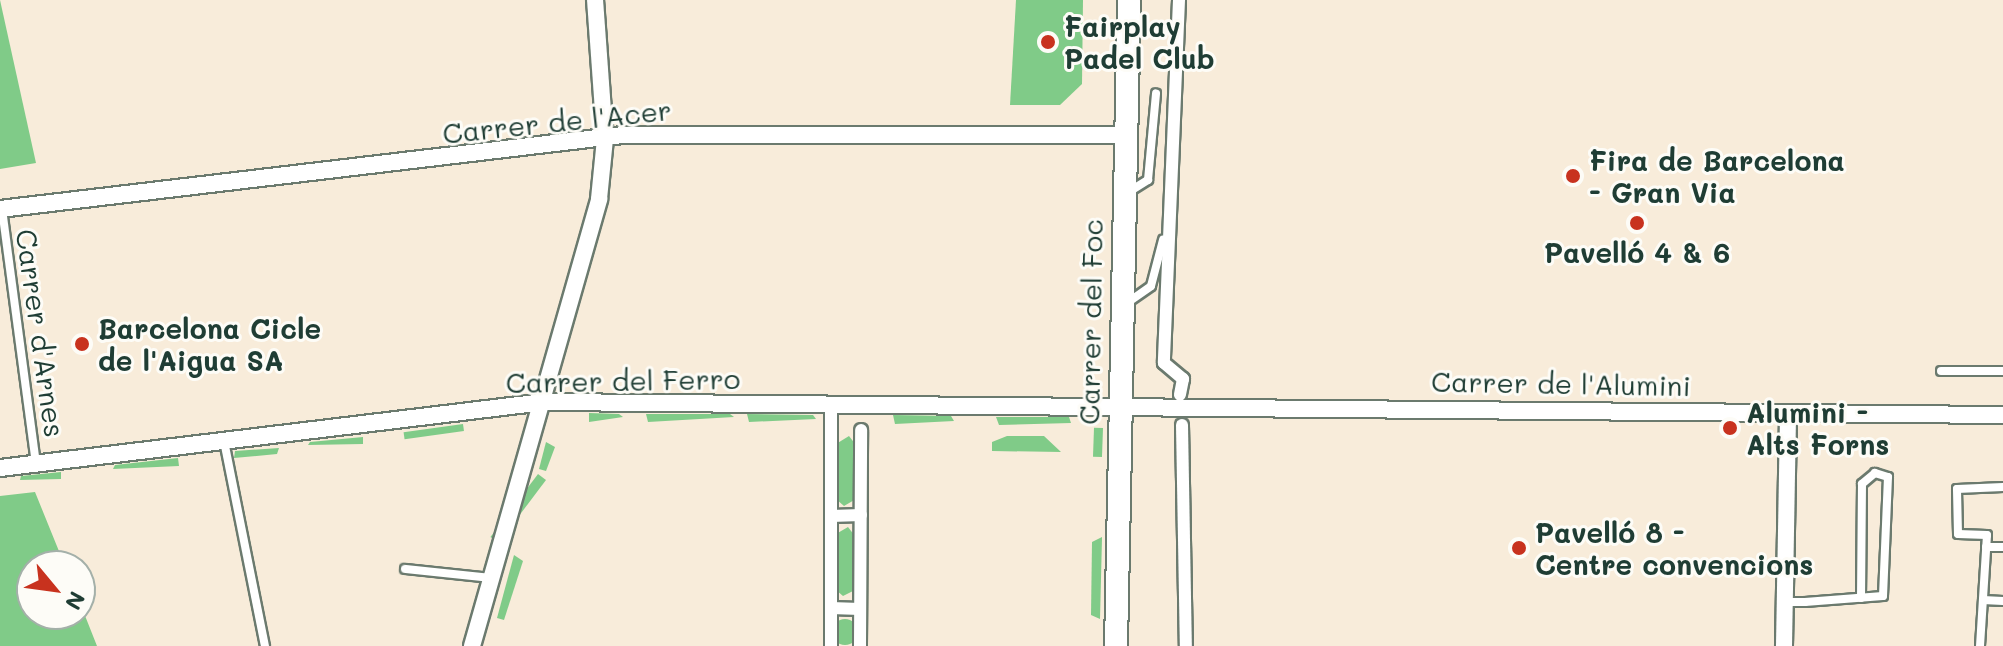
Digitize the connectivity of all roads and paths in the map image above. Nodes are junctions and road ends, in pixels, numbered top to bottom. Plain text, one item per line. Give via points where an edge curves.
1 (595, 0) edge
2 (1129, 0) edge
3 (1176, 0) edge
4 (1156, 93) dead end
5 (1122, 135) junction
6 (605, 139) junction
7 (1123, 195) junction
8 (1, 209) edge
9 (1119, 308) junction
10 (1941, 371) dead end
11 (2003, 371) edge
12 (1180, 395) dead end
13 (544, 402) junction
14 (831, 404) junction
15 (1118, 408) junction
16 (1788, 413) junction
17 (2003, 415) edge
18 (1182, 427) dead end
19 (861, 430) dead end
20 (224, 440) junction
21 (36, 464) junction
22 (0, 468) edge
23 (2003, 487) edge
24 (861, 515) junction
25 (831, 516) junction
26 (1986, 547) junction
27 (2003, 547) edge
28 (405, 569) dead end
29 (490, 578) junction
30 (1861, 598) junction
31 (1983, 600) junction
32 (2003, 601) edge
33 (1785, 602) junction
34 (831, 608) junction
35 (860, 609) junction
36 (265, 646) edge
37 (472, 646) edge
38 (831, 646) edge
39 (860, 646) edge
40 (1116, 646) edge
41 (1186, 646) edge
42 (1784, 646) edge
43 (1980, 646) edge

1 - 6 street
2 - 5 street, Carrer del Foc
3 - 9 lane via 1163,249 1151,286
3 - 12 street via 1164,363 1183,379
4 - 7 lane via 1148,180
5 - 6 street, Carrer de l'Acer
5 - 7 street, Carrer del Foc
6 - 8 street, Carrer de l'Acer
6 - 13 street via 599,199
7 - 9 street, Carrer del Foc
8 - 21 lane, Carrer d'Arnes
9 - 15 street, Carrer del Foc
10 - 11 lane
13 - 14 street, Carrer del Ferro
13 - 20 street, Carrer del Ferro
13 - 29 street
14 - 15 street, Carrer del Ferro
14 - 25 street
15 - 16 street, Carrer de l'Alumini
15 - 40 street, Carrer del Foc
16 - 17 street, Carrer de l'Alumini
16 - 33 street
18 - 41 street
19 - 24 street
20 - 21 street, Carrer del Ferro
20 - 36 lane
21 - 22 street, Carrer del Ferro
23 - 26 lane via 1957,489 1958,534 1987,535
24 - 25 street
24 - 35 street
25 - 34 street
26 - 27 lane
26 - 31 lane
28 - 29 lane
29 - 37 street
30 - 30 lane via 1887,591 1888,477 1875,473 1862,484
30 - 33 lane
31 - 32 lane
31 - 43 lane
33 - 42 street
34 - 35 street
34 - 38 street
35 - 39 street

